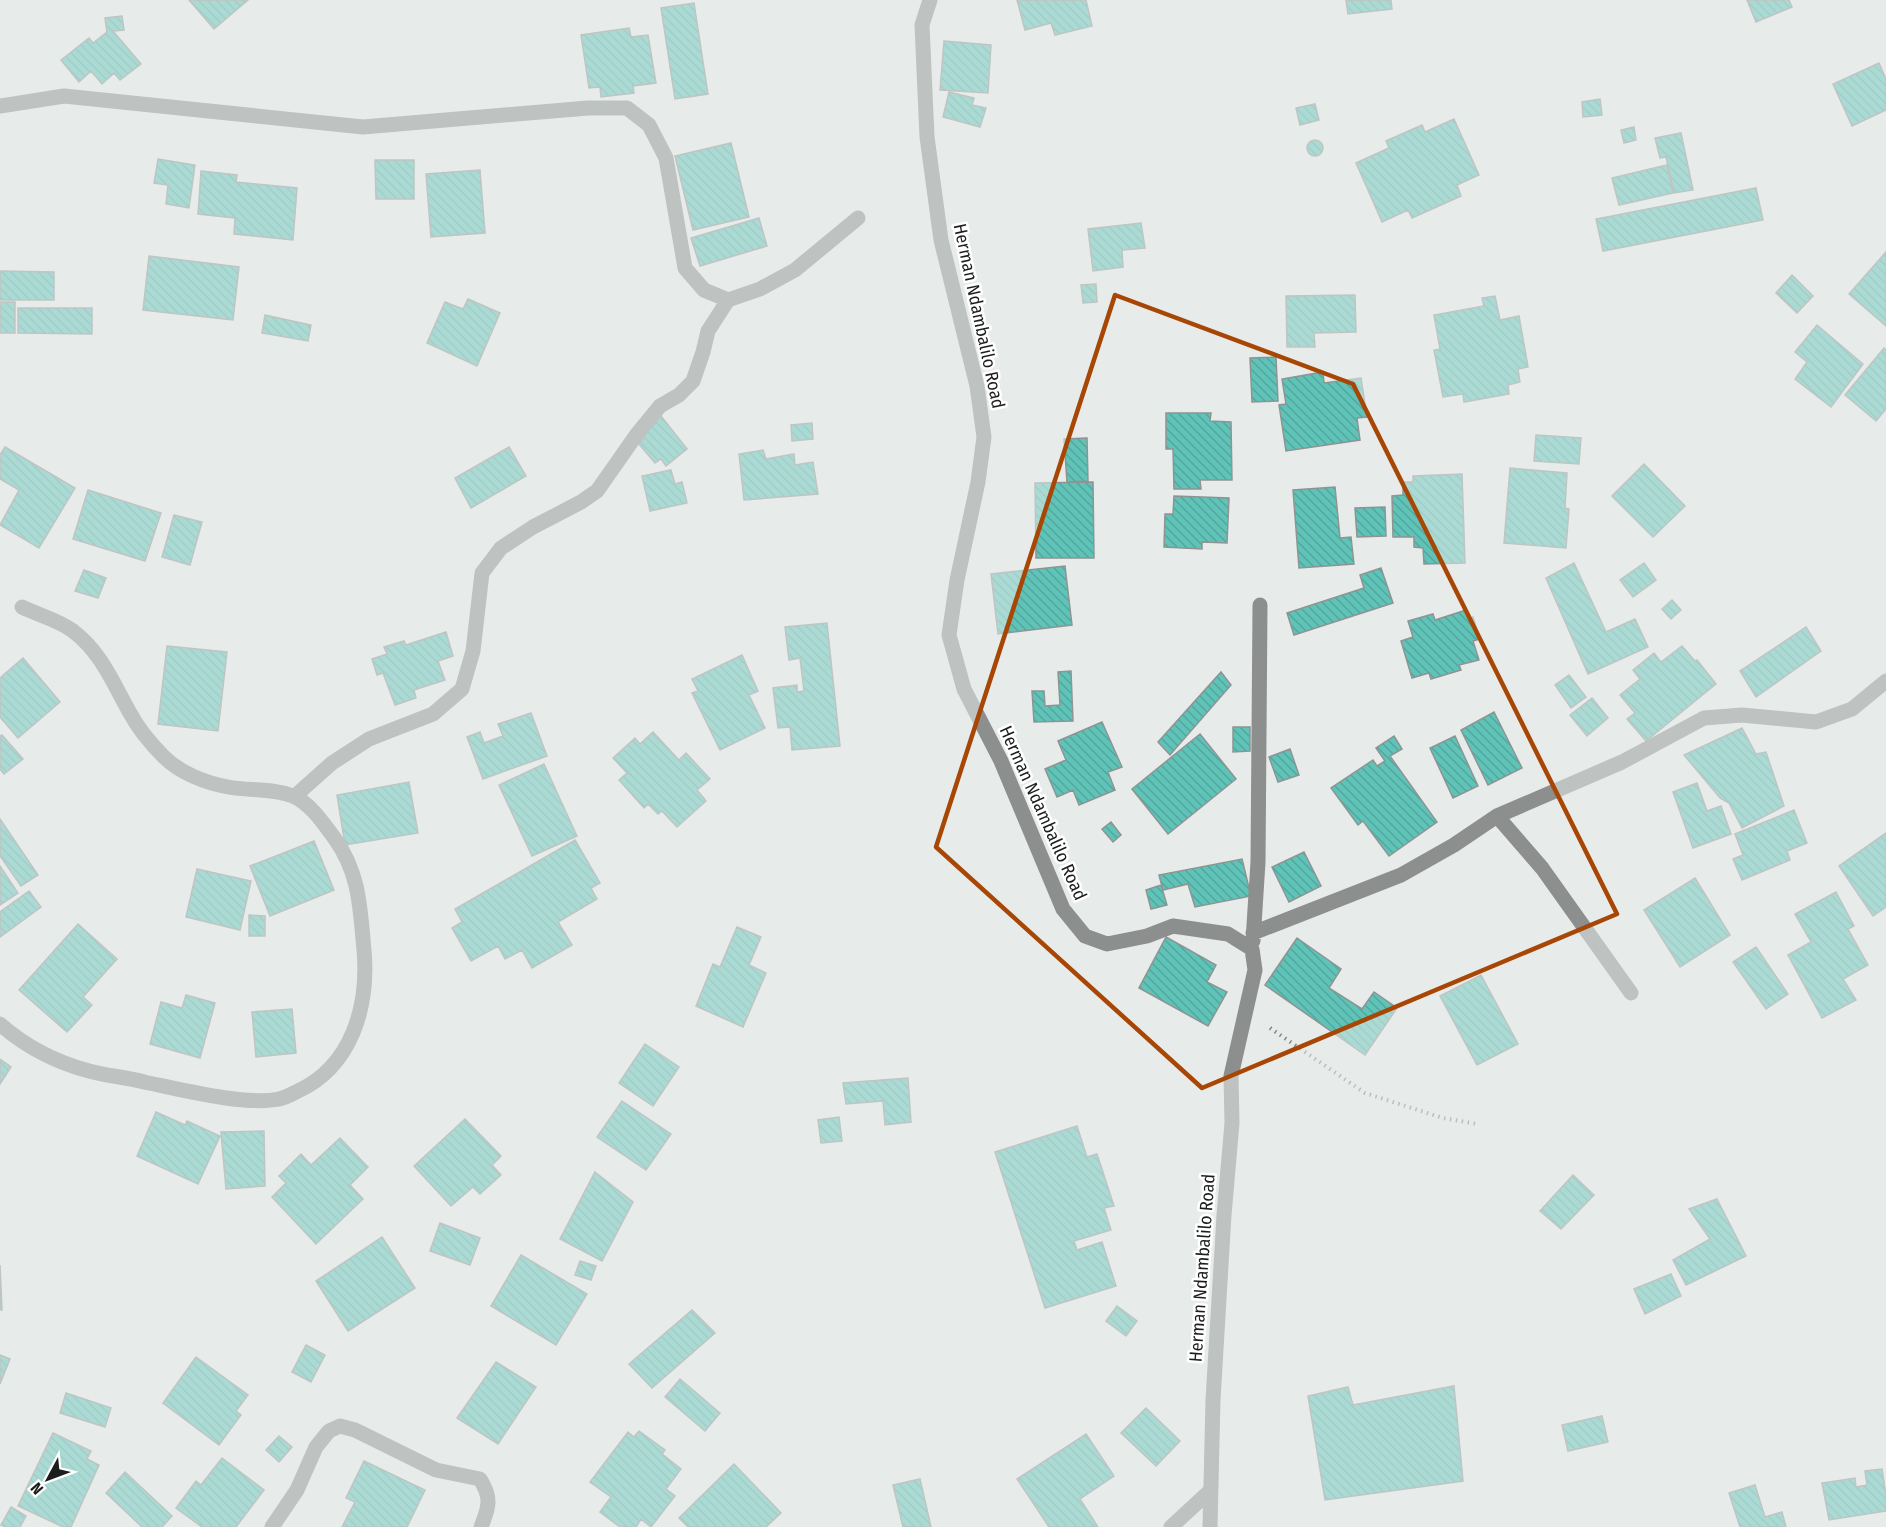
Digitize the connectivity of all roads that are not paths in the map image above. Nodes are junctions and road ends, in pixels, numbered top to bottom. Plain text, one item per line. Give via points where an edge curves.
1 (930, 0) edge
2 (0, 106) edge
3 (858, 218) dead end
4 (728, 300) junction
5 (1260, 605) dead end
6 (22, 608) dead end
7 (1886, 681) edge
8 (295, 796) junction
9 (1497, 816) junction
10 (1253, 933) junction
11 (1252, 949) junction
12 (1631, 993) dead end
13 (0, 1024) edge
14 (1211, 1490) junction
15 (272, 1527) edge
16 (481, 1527) edge
17 (1171, 1527) edge
18 (1210, 1527) edge

1 - 11 street, Herman Ndambalilo Road via 922,25 927,137 941,240 977,386 984,437 949,635 964,688 1001,761 1063,909 1085,936 1107,944 1173,926 1228,934
2 - 4 street via 64,96 363,127 627,108 649,125 666,158 685,268 704,290
3 - 4 street via 795,270
4 - 8 street via 708,331 693,381 660,406 597,491 501,548 482,573 473,651 462,689 434,714 369,739 332,763
5 - 10 street via 1258,862
6 - 8 street via 71,629 94,650 132,716 165,757 182,770 227,787
7 - 9 street via 1852,709 1816,722 1742,715 1704,718 1622,762
8 - 13 street via 308,805 336,841 355,876 365,963 363,996 353,1036 334,1067 309,1086 280,1099 251,1100 189,1092 89,1071 46,1056
9 - 10 street via 1401,875
9 - 12 street via 1542,868
10 - 11 street
11 - 14 street, Herman Ndambalilo Road via 1255,970 1231,1076 1232,1123
14 - 17 street
14 - 18 street, Herman Ndambalilo Road
15 - 16 street via 297,1490 316,1447 329,1431 340,1426 436,1470 480,1479 488,1491

